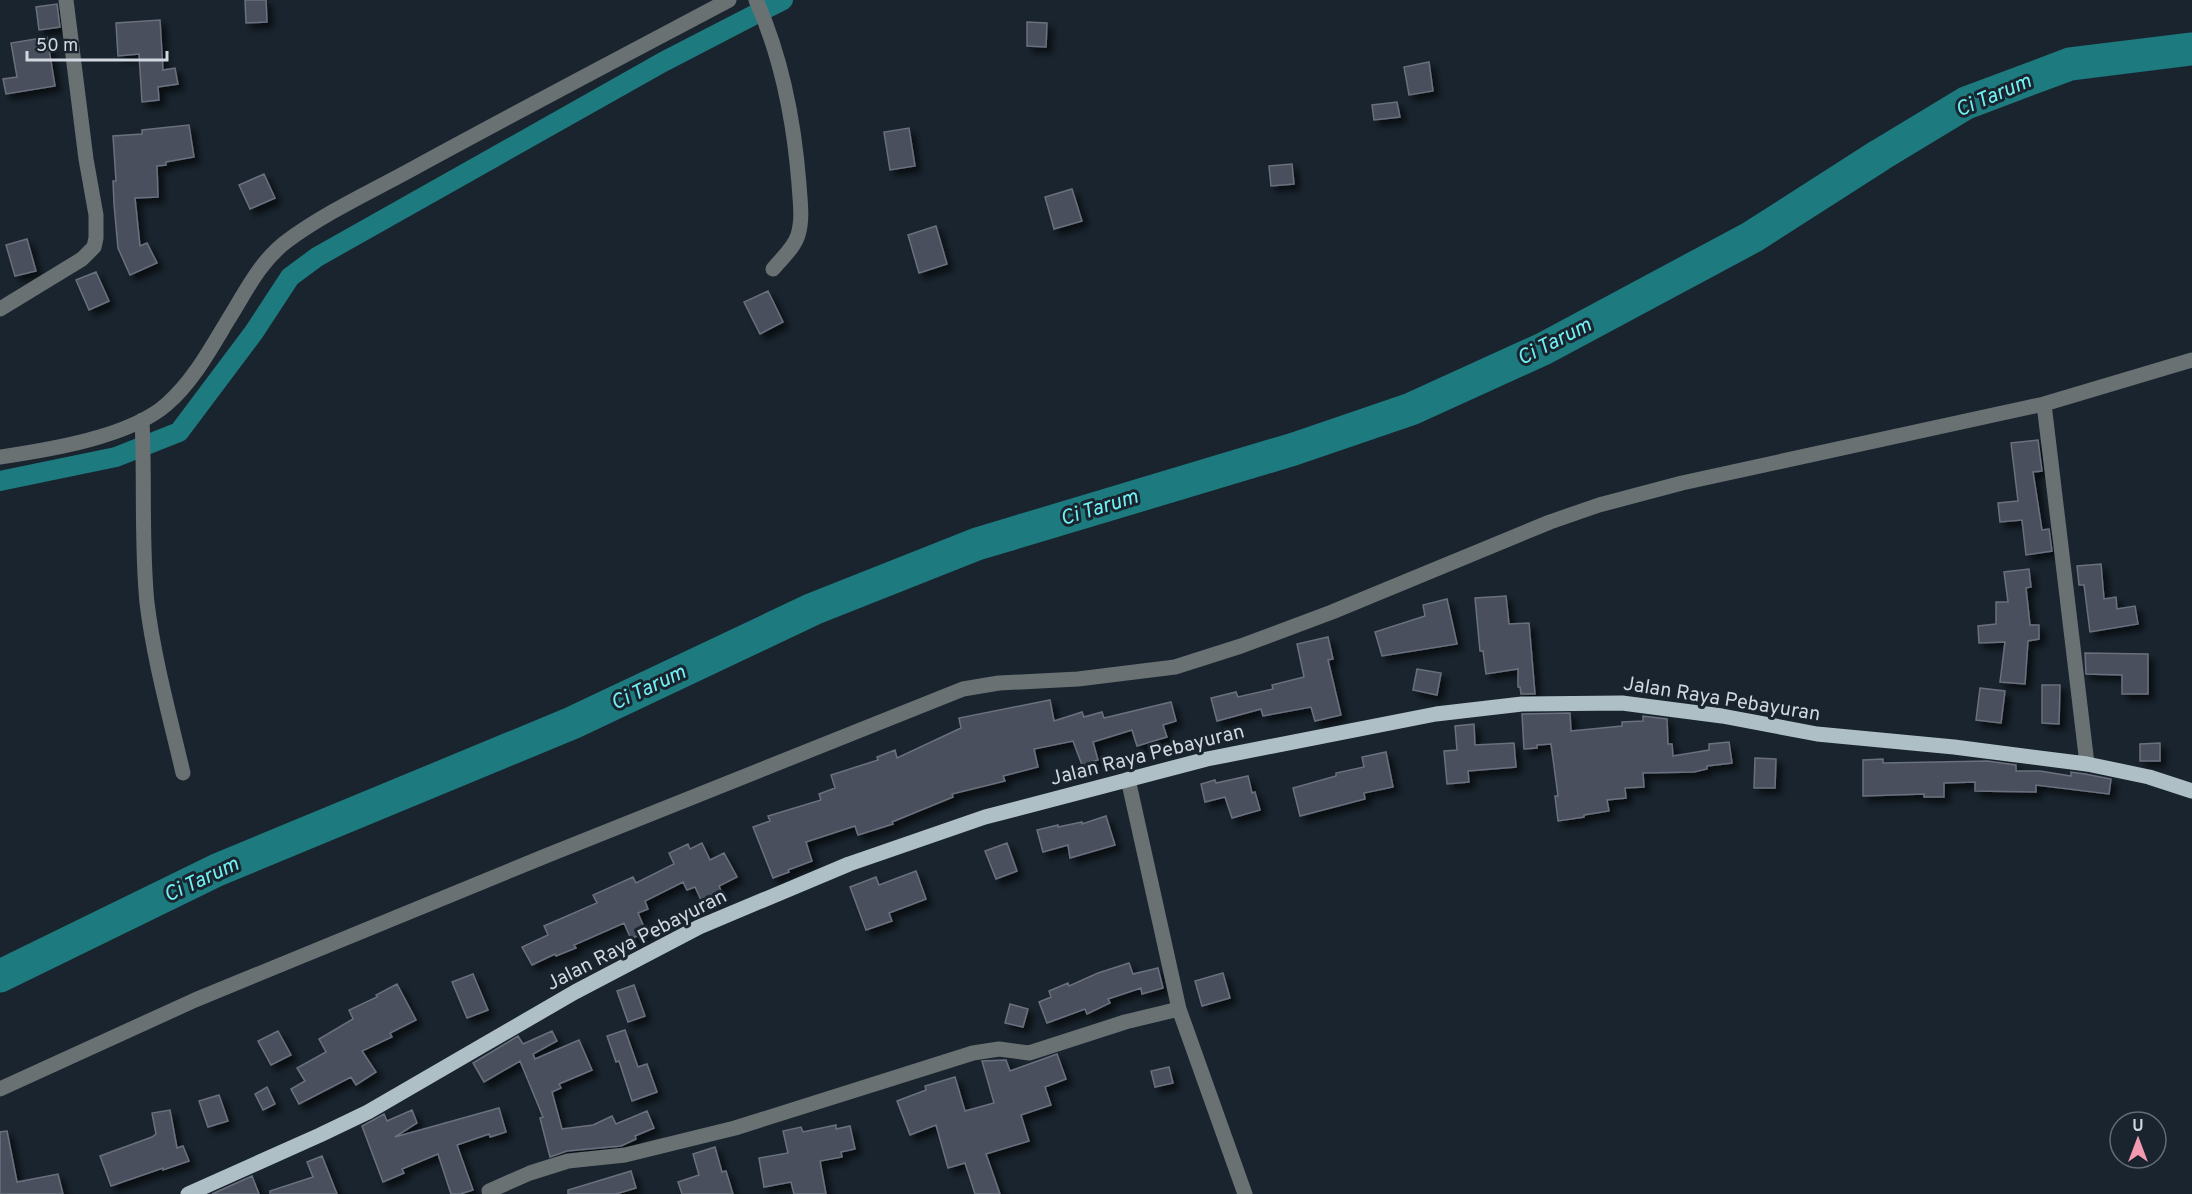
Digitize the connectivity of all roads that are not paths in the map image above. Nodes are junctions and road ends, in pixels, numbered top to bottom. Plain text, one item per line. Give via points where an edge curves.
1 (66, 0) edge
2 (729, 0) edge
3 (757, 2) edge
4 (773, 269) dead end
5 (0, 309) edge
6 (2192, 360) edge
7 (2044, 404) junction
8 (142, 420) junction
9 (0, 457) edge
10 (2086, 764) junction
11 (183, 773) dead end
12 (1128, 779) junction
13 (2192, 791) edge
14 (1179, 1009) junction
15 (0, 1089) edge
16 (489, 1191) dead end
17 (188, 1194) edge
18 (1245, 1194) edge

1 - 5 street via 96,238 94,247 82,259
2 - 8 street via 286,241 254,277 183,388 165,406
3 - 4 street via 789,105 800,202 798,236
6 - 7 street
7 - 10 street
7 - 15 street via 1682,483 1599,505 1332,612 1175,667 963,689 195,1000
8 - 9 street via 73,444
8 - 11 street via 145,566 151,632
10 - 12 main road, Jalan Raya Pebayuran via 1817,734 1680,709 1574,703 1522,704 1436,714 1207,759
10 - 13 main road, Jalan Raya Pebayuran
12 - 14 street
12 - 17 main road, Jalan Raya Pebayuran via 985,817 870,856 699,927 575,992 368,1112
14 - 16 street via 1029,1053 1005,1049 973,1053 735,1128 625,1155 568,1161
14 - 18 street

